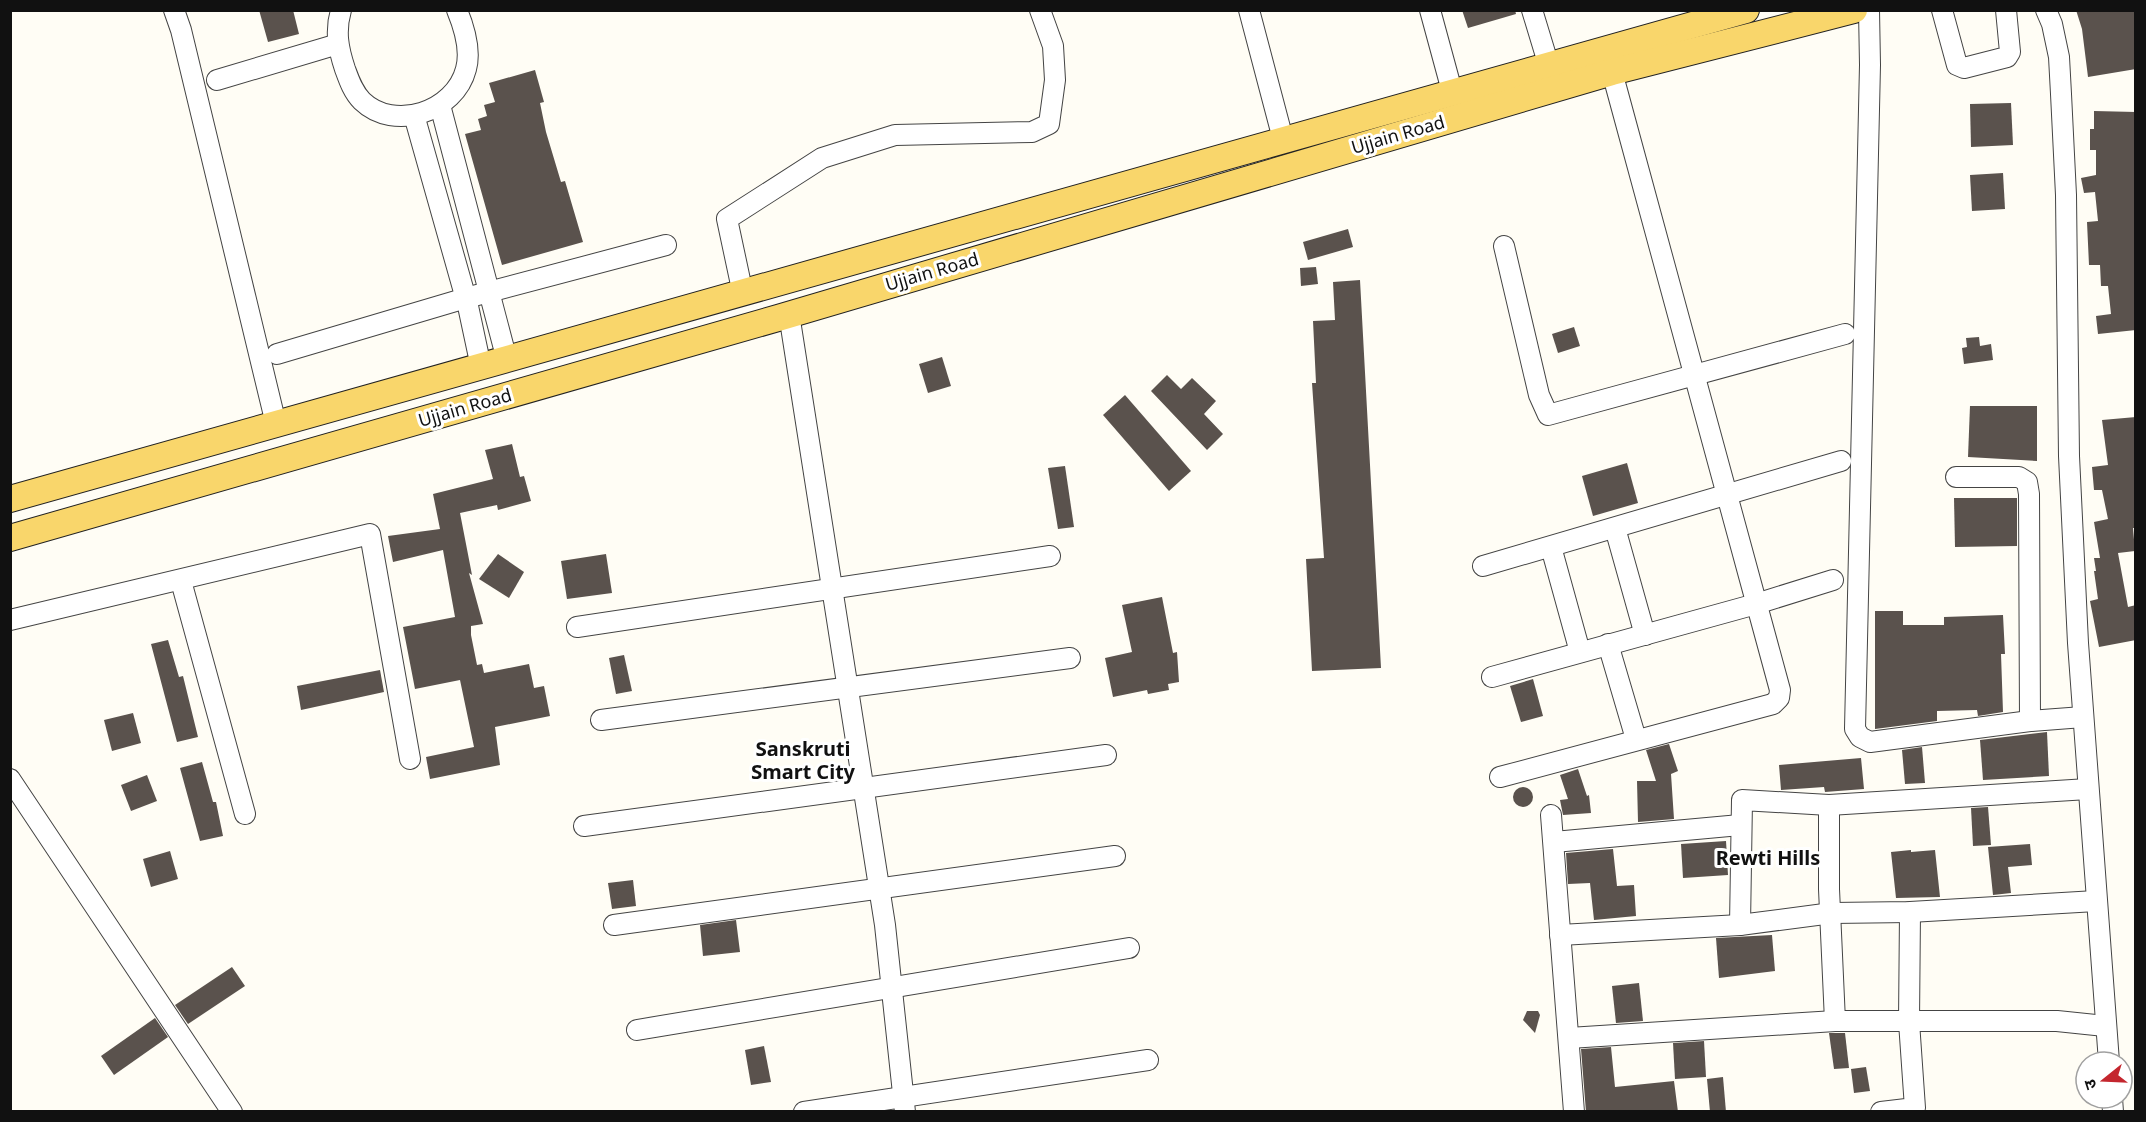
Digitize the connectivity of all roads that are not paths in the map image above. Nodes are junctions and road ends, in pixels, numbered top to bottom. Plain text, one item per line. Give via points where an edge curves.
1 (174, 10) edge
2 (341, 10) edge
3 (1040, 10) edge
4 (1249, 10) edge
5 (1430, 10) edge
6 (1532, 10) edge
7 (1746, 10) edge
8 (1854, 10) edge
9 (1869, 10) edge
10 (1942, 10) edge
11 (2006, 10) edge
12 (2046, 10) edge
13 (460, 11) edge
14 (338, 44) junction
15 (1549, 66) junction
16 (1612, 72) junction
17 (217, 80) dead end
18 (1452, 91) junction
19 (440, 105) junction
20 (414, 115) junction
21 (1283, 139) junction
22 (469, 213) junction
23 (443, 220) junction
24 (666, 245) dead end
25 (1504, 246) dead end
26 (491, 291) junction
27 (743, 294) junction
28 (466, 298) junction
29 (789, 314) junction
30 (1845, 333) dead end
31 (277, 354) dead end
32 (507, 360) junction
33 (482, 367) junction
34 (1695, 373) junction
35 (314, 414) junction
36 (276, 424) junction
37 (322, 450) junction
38 (1841, 461) dead end
39 (1956, 477) dead end
40 (1726, 495) junction
41 (10, 499) edge
42 (1616, 528) junction
43 (10, 538) edge
44 (1551, 547) junction
45 (1050, 556) dead end
46 (1483, 566) dead end
47 (1833, 580) dead end
48 (181, 581) junction
49 (832, 589) junction
50 (1756, 604) junction
51 (10, 620) edge
52 (577, 627) dead end
53 (1646, 635) junction
54 (1608, 644) junction
55 (1580, 652) junction
56 (1070, 658) dead end
57 (1492, 677) dead end
58 (848, 687) junction
59 (2083, 717) junction
60 (601, 720) dead end
61 (2030, 721) junction
62 (1636, 739) junction
63 (1106, 755) dead end
64 (410, 759) dead end
65 (1500, 777) dead end
66 (10, 779) edge
67 (863, 788) junction
68 (2088, 789) junction
69 (1829, 805) junction
70 (245, 814) dead end
71 (1551, 815) dead end
72 (1740, 825) junction
73 (584, 826) dead end
74 (1554, 842) junction
75 (1115, 856) dead end
76 (879, 889) junction
77 (2096, 901) junction
78 (1910, 912) junction
79 (1832, 914) junction
80 (615, 925) dead end
81 (1740, 925) junction
82 (1560, 935) junction
83 (1128, 948) dead end
84 (892, 987) junction
85 (1835, 1021) junction
86 (1909, 1022) junction
87 (2105, 1026) junction
88 (637, 1030) dead end
89 (1569, 1038) junction
90 (2108, 1050) edge
91 (1148, 1059) dead end
92 (905, 1104) edge
93 (232, 1112) edge
94 (804, 1112) edge
95 (1574, 1112) edge
96 (1881, 1112) edge

1 - 36 street
2 - 14 street via 336,27
3 - 27 street via 1053,46 1055,80 1049,124 1032,132 895,135 822,159 727,219
4 - 21 street
5 - 18 street
6 - 15 street
7 - 15 main road, Ujjain Road
8 - 16 main road, Ujjain Road
9 - 61 street via 1855,729 1870,742
10 - 11 street via 1953,56 1957,65 1964,68 2007,57 2010,51
12 - 59 street via 2059,57 2061,94 2069,456
13 - 19 street via 467,49 466,69
14 - 17 street
14 - 20 street via 351,86 362,101 379,112
15 - 18 main road, Ujjain Road
16 - 29 main road, Ujjain Road
16 - 34 street
18 - 21 main road, Ujjain Road
19 - 20 street
19 - 22 street
20 - 23 street
21 - 27 main road, Ujjain Road
22 - 23 street
22 - 26 street
23 - 28 street
24 - 26 street
25 - 34 street via 1539,395 1548,415
26 - 28 street
26 - 32 street
27 - 32 main road, Ujjain Road
28 - 31 street
28 - 33 street
29 - 37 main road, Ujjain Road
29 - 49 street
30 - 34 street
32 - 33 main road, Ujjain Road
33 - 35 main road, Ujjain Road
34 - 40 street
35 - 36 main road, Ujjain Road
35 - 37 main road
36 - 41 main road, Ujjain Road
37 - 43 main road, Ujjain Road
38 - 40 street
39 - 61 street via 2019,477 2027,482
40 - 42 street
40 - 50 street
42 - 44 street
42 - 53 street
44 - 46 street
44 - 55 street
45 - 49 street
47 - 50 street
48 - 51 street
48 - 64 street via 370,534
48 - 70 street
49 - 52 street
49 - 58 street
50 - 53 street
50 - 62 street via 1779,698 1773,704
53 - 54 street
54 - 55 street
54 - 62 street
55 - 57 street
56 - 58 street
58 - 60 street
58 - 67 street
59 - 61 street
59 - 68 street
62 - 65 street
63 - 67 street
66 - 93 street
67 - 73 street
67 - 76 street
68 - 69 street
68 - 77 street
69 - 72 street via 1742,800
69 - 79 street
71 - 74 street
72 - 74 street
72 - 81 street
74 - 82 street
75 - 76 street
76 - 80 street
76 - 84 street
77 - 78 street
77 - 87 street
78 - 79 street
78 - 86 street
79 - 81 street
79 - 85 street
81 - 82 street
82 - 89 street
83 - 84 street
84 - 88 street
84 - 92 street
85 - 86 street
85 - 89 street
86 - 87 street via 2057,1021
86 - 96 street via 1915,1108
87 - 90 street
89 - 95 street
91 - 92 street
92 - 94 street

